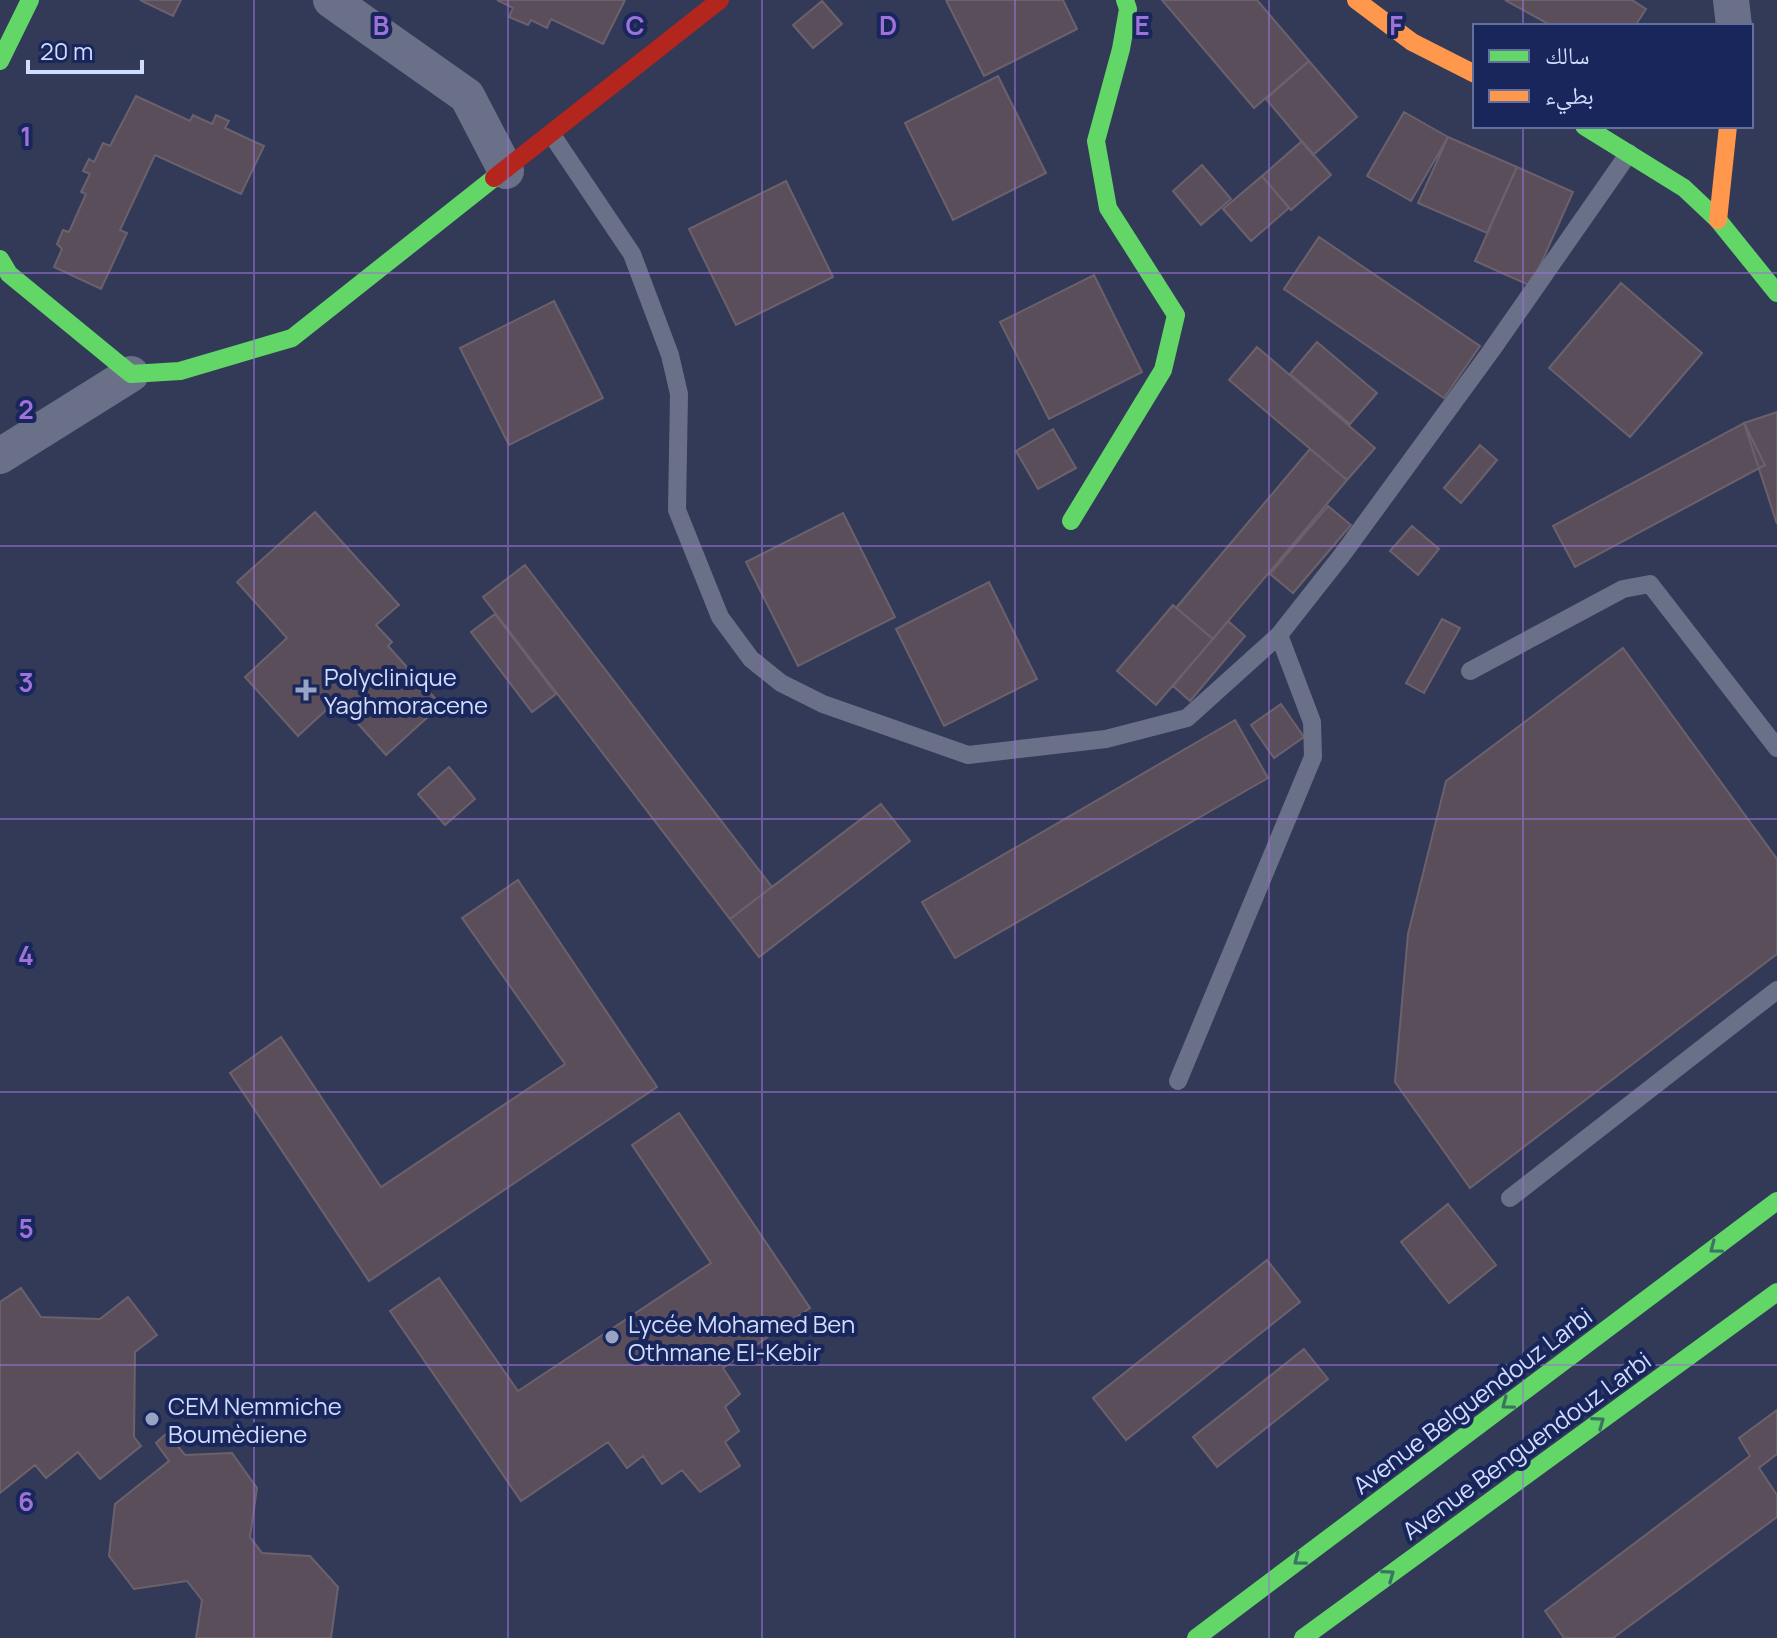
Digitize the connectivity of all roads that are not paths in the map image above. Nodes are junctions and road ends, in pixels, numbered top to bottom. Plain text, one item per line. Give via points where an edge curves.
1 (30, 0) edge
2 (331, 0) edge
3 (720, 0) edge
4 (1125, 0) edge
5 (1356, 0) edge
6 (1731, 0) edge
7 (1734, 24) edge
8 (0, 61) edge
9 (1473, 73) edge
10 (1587, 128) edge
11 (1728, 128) edge
12 (552, 135) junction
13 (1629, 153) junction
14 (506, 171) junction
15 (1718, 220) junction
16 (0, 259) edge
17 (1777, 293) edge
18 (131, 374) junction
19 (0, 456) edge
20 (1071, 521) dead end
21 (1279, 635) junction
22 (1470, 671) dead end
23 (1777, 748) edge
24 (1777, 990) edge
25 (1178, 1081) dead end
26 (1510, 1198) dead end
27 (1777, 1201) edge
28 (1777, 1292) edge
29 (1196, 1638) edge
30 (1303, 1638) edge

1 - 8 main road
2 - 14 street via 467,96
3 - 12 main road
4 - 20 main road via 1121,49 1096,141 1108,208 1176,315 1163,370
5 - 9 main road via 1396,34
6 - 7 street
10 - 13 main road
11 - 15 main road
12 - 14 main road
12 - 21 lane via 632,254 670,355 679,394 677,510 720,617 751,659 781,683 823,704 968,755 1106,739 1187,718
13 - 15 main road via 1684,188
13 - 21 lane via 1491,351
14 - 18 main road via 292,338 180,371
15 - 17 main road
16 - 18 main road via 9,274
18 - 19 street
21 - 25 lane via 1312,722 1313,757
22 - 23 lane via 1623,589 1650,584
24 - 26 lane
27 -> 29 main road, Avenue Belguendouz Larbi
30 -> 28 main road, Avenue Benguendouz Larbi

